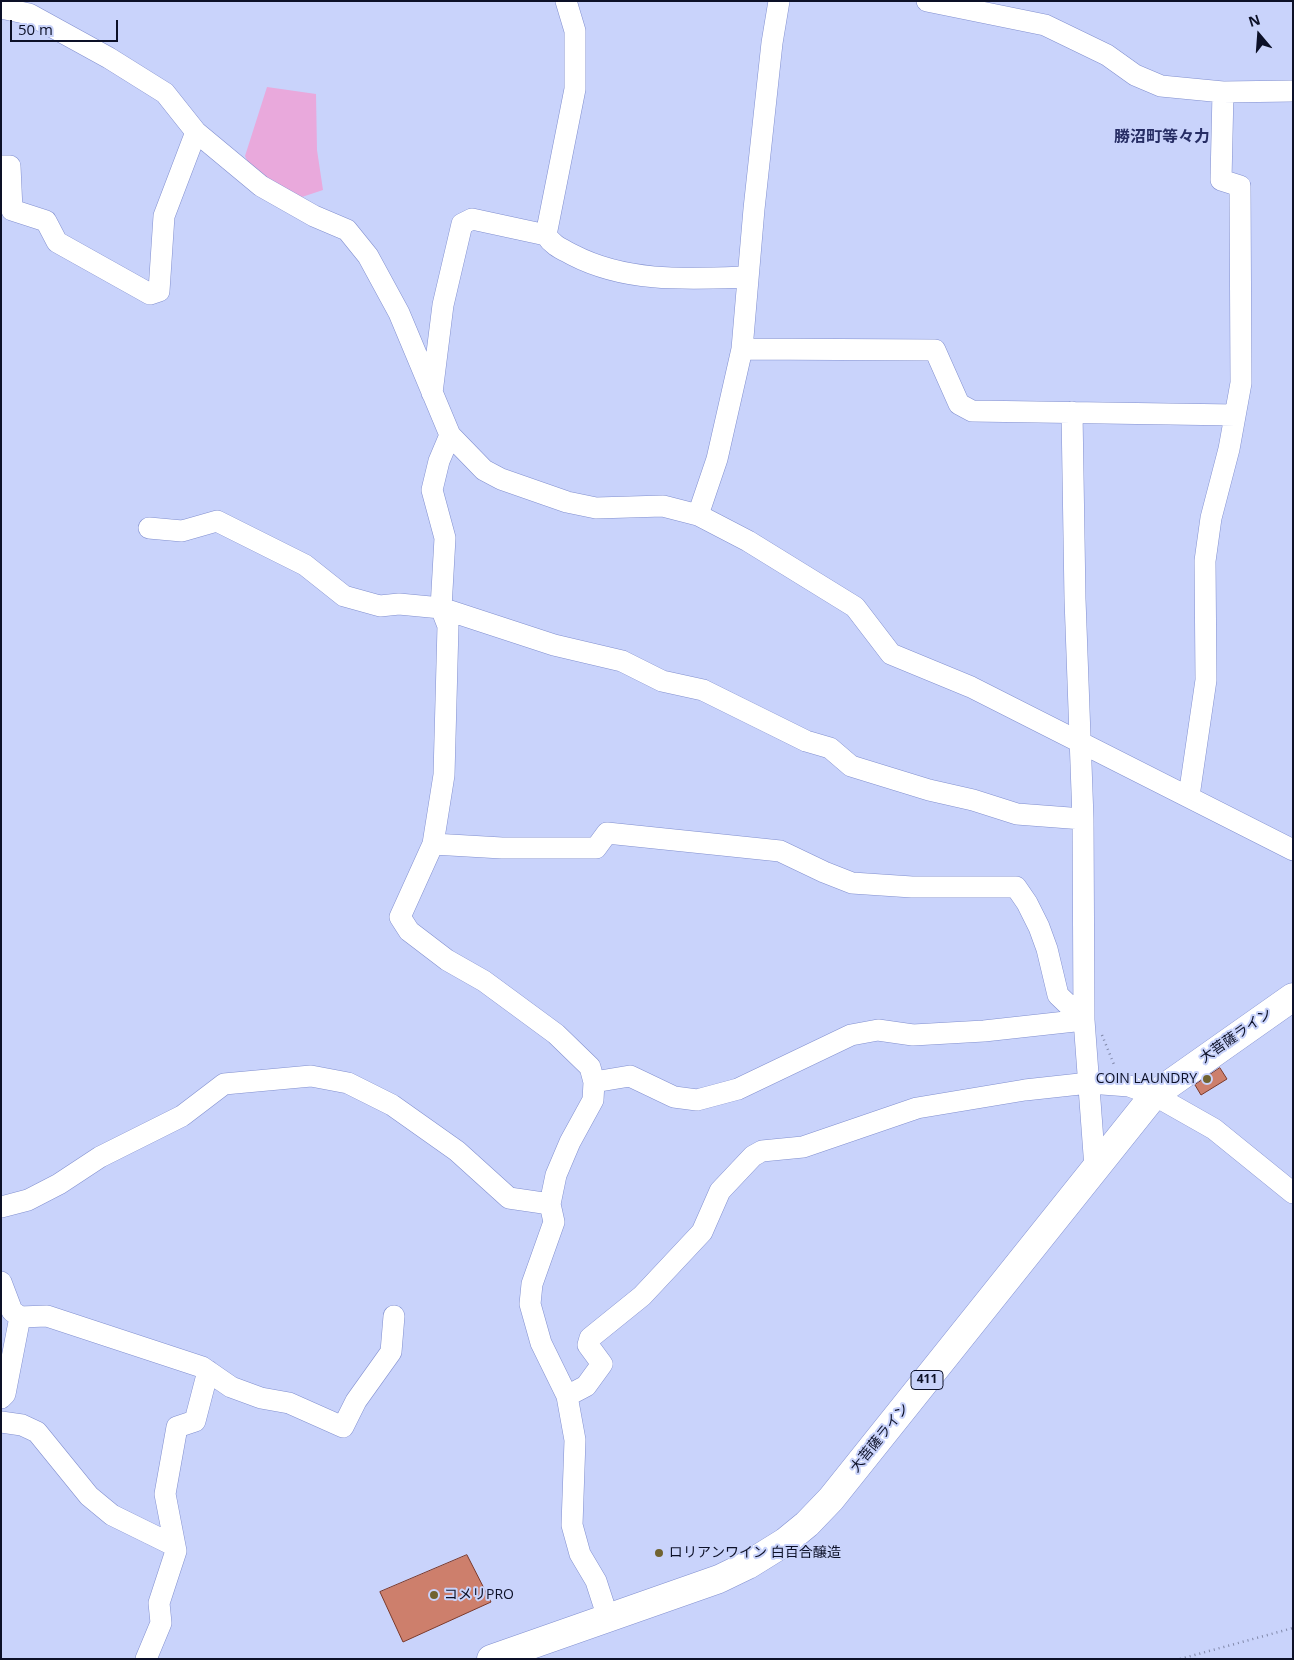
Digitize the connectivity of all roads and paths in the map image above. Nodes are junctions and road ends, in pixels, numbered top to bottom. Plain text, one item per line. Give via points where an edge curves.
1 (566, 1) edge
2 (780, 1) edge
3 (927, 1) edge
4 (1, 8) edge
5 (1293, 91) edge
6 (1222, 92) junction
7 (196, 132) junction
8 (1, 166) edge
9 (546, 235) junction
10 (748, 277) junction
11 (742, 349) junction
12 (432, 393) junction
13 (1072, 412) junction
14 (1236, 415) junction
15 (450, 435) junction
16 (698, 516) junction
17 (150, 528) dead end
18 (441, 608) junction
19 (1080, 740) junction
20 (1189, 796) junction
21 (1083, 819) junction
22 (433, 844) junction
23 (1293, 850) edge
24 (1293, 997) edge
25 (1084, 1020) junction
26 (594, 1082) junction
27 (1089, 1083) junction
28 (1122, 1086) junction
29 (1154, 1095) junction
30 (1095, 1168) junction
31 (1293, 1193) edge
32 (550, 1204) junction
33 (1, 1207) edge
34 (1, 1282) edge
35 (394, 1316) dead end
36 (20, 1317) junction
37 (208, 1371) junction
38 (567, 1396) junction
39 (1, 1398) edge
40 (1, 1422) edge
41 (175, 1546) junction
42 (608, 1618) junction
43 (1293, 1628) edge
44 (146, 1659) edge
45 (490, 1659) edge
46 (1180, 1659) edge

1 - 9 street via 575,31 575,89
2 - 10 street via 772,43
3 - 6 street via 1045,25 1161,86
4 - 7 street via 29,14 165,93
5 - 6 street
6 - 14 street via 1221,180 1240,186 1241,383
7 - 8 street via 164,216 159,290 150,294 57,242 46,220 12,210 10,166
7 - 12 street via 261,186 314,216 347,230 368,256 399,313
9 - 10 street via 551,243 596,266 666,279
9 - 12 street via 472,219 462,224 443,305
10 - 11 street
11 - 13 street via 935,350 959,404 972,411
11 - 16 street via 716,459
12 - 15 street
13 - 14 street
13 - 19 street
14 - 20 street via 1211,518 1205,560 1206,680
15 - 16 street via 484,470 567,502 596,508 663,506
15 - 18 street via 432,490 445,538
16 - 19 street via 748,540 855,606 890,654 971,687
17 - 18 street via 182,531 217,521 305,565 344,596 380,606 399,604
18 - 21 street via 554,645 622,661 662,682 703,690 806,741 830,748 851,766 1017,814
18 - 22 street via 448,626 448,678 444,775
19 - 20 street
19 - 21 street
20 - 23 street
21 - 25 street
22 - 25 street via 596,848 607,833 780,851 852,883 912,887 1016,887 1039,927 1058,996
22 - 26 street via 400,917 409,931 556,1034 590,1067
24 - 29 highway, 大菩薩ライン / 411
25 - 26 street via 984,1031 912,1035 878,1030 852,1035 738,1089 697,1100 674,1097 630,1076
25 - 27 street
25 - 28 path via 1105,1037
26 - 32 street via 593,1100 556,1174
27 - 28 street
27 - 30 street
27 - 38 street via 917,1108 803,1147 762,1151 753,1156 720,1190 702,1232 642,1296 590,1338 588,1345 602,1364 586,1386
28 - 29 street
29 - 30 highway, 大菩薩ライン / 411
29 - 31 street via 1214,1129
30 - 42 highway, 大菩薩ライン / 411 via 808,1524 785,1542 726,1576
32 - 33 street via 509,1198 457,1151 392,1105 348,1083 311,1076 224,1084 182,1116 100,1157 59,1184 28,1200
32 - 38 street via 554,1222 532,1284 530,1304 541,1343
34 - 36 street via 12,1311
35 - 37 street via 391,1352 356,1401 343,1427 289,1403 261,1398 231,1386
36 - 37 street via 47,1316
36 - 39 street via 5,1394
37 - 41 street via 195,1421 177,1427 173,1444 165,1494
38 - 42 street via 575,1440 572,1525 580,1554 596,1580
40 - 41 street via 22,1425 36,1432 90,1496 112,1515
41 - 44 street via 159,1603 161,1623
42 - 45 highway, 大菩薩ライン / 411
43 - 46 path

